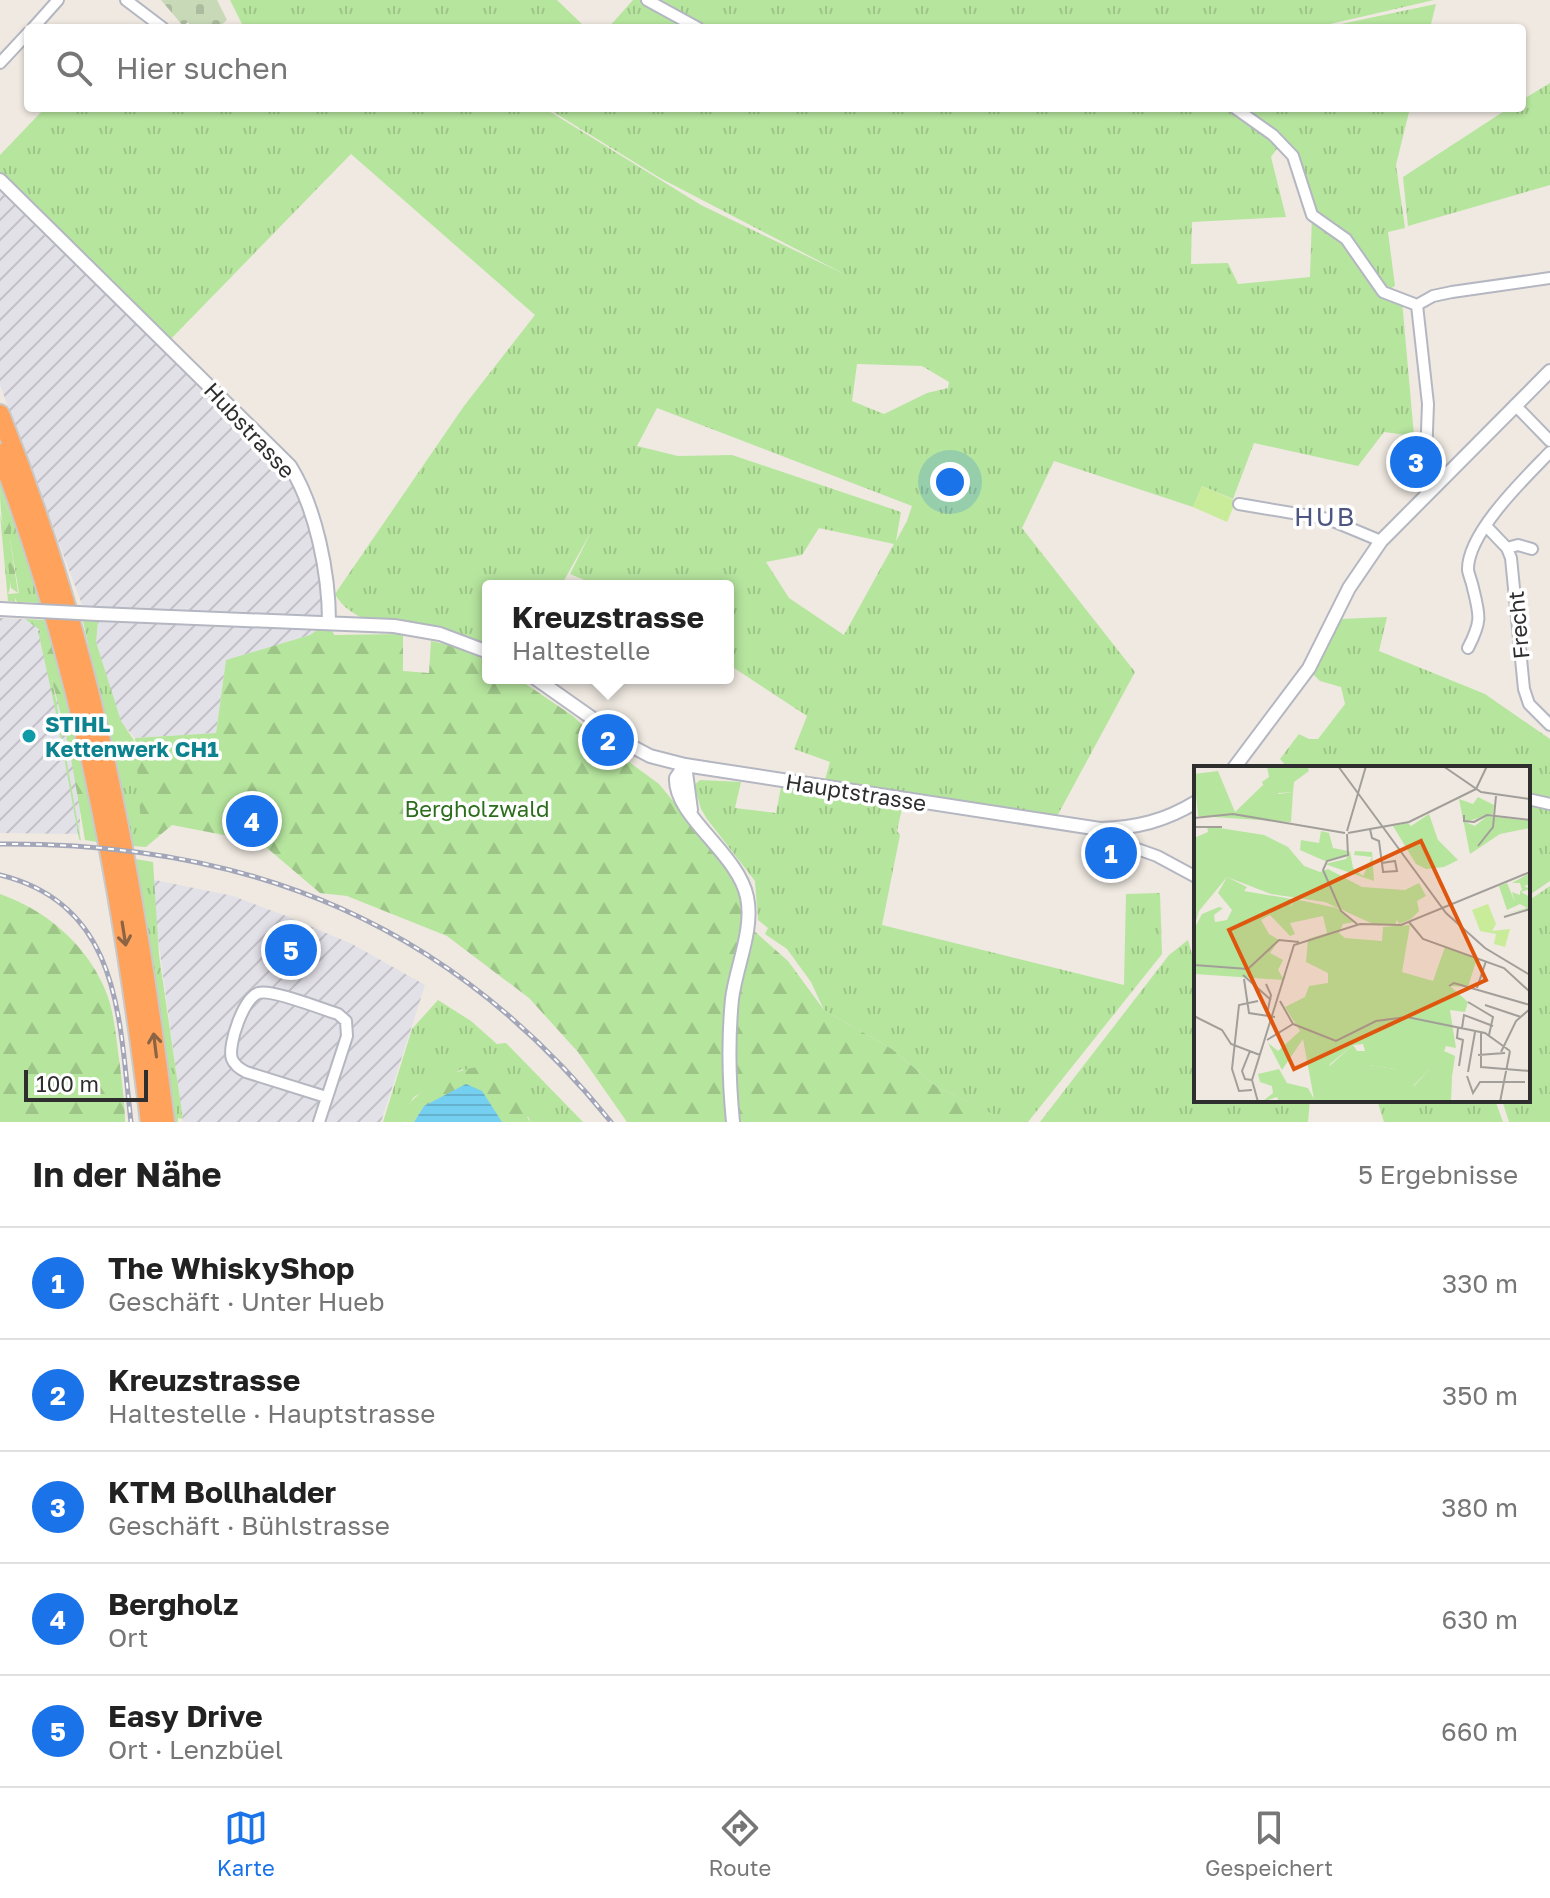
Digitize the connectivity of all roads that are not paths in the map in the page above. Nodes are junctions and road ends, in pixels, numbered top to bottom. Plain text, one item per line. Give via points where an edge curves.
1 (58, 0) edge
2 (126, 0) edge
3 (647, 0) edge
4 (37, 24) edge
5 (158, 24) edge
6 (691, 24) edge
7 (24, 37) edge
8 (0, 63) edge
9 (1241, 112) edge
10 (0, 180) edge
11 (1550, 278) edge
12 (1417, 305) junction
13 (1550, 371) edge
14 (1515, 405) junction
15 (0, 414) edge
16 (1550, 441) edge
17 (1550, 452) edge
18 (0, 453) edge
19 (1429, 490) junction
20 (1239, 504) dead end
21 (1486, 526) junction
22 (1381, 541) junction
23 (1507, 548) junction
24 (1532, 549) dead end
25 (0, 609) edge
26 (329, 622) junction
27 (1468, 648) dead end
28 (482, 650) edge
29 (544, 684) edge
30 (1550, 725) edge
31 (685, 765) junction
32 (1236, 766) edge
33 (1530, 799) edge
34 (1194, 803) edge
35 (1550, 804) edge
36 (1121, 829) junction
37 (1194, 876) edge
38 (326, 1097) junction
39 (150, 1122) edge
40 (165, 1122) edge
41 (319, 1122) edge
42 (733, 1122) edge

1 - 4 street
2 - 5 street
3 - 6 street
7 - 8 street
9 - 12 street via 1293,156 1312,215 1346,239 1383,292
10 - 26 street, Hubstrasse via 290,466 314,516
11 - 12 street via 1443,294
12 - 19 street via 1428,404
13 - 14 street
14 - 16 street
14 - 19 street
40 -> 15 highway via 138,924 99,723 55,567
17 - 21 street
18 -> 39 highway via 52,603 96,772
19 - 22 street
20 - 22 street via 1328,519
21 - 23 street
21 - 27 street via 1469,562 1480,623
22 - 32 street via 1356,575 1309,668
23 - 24 street
23 - 30 street, Frecht via 1524,689 1529,704
25 - 26 street, bridge
26 - 28 street via 418,630
29 - 31 street, Hauptstrasse via 633,747
31 - 36 street, Hauptstrasse via 1082,828
31 - 42 street via 692,813 736,869 748,904 731,1016
33 - 35 street
34 - 36 street, Hauptstrasse via 1162,820
36 - 37 street via 1126,845
38 - 38 street via 347,1032 343,1018 270,993 251,997 232,1046 235,1065
38 - 41 street

